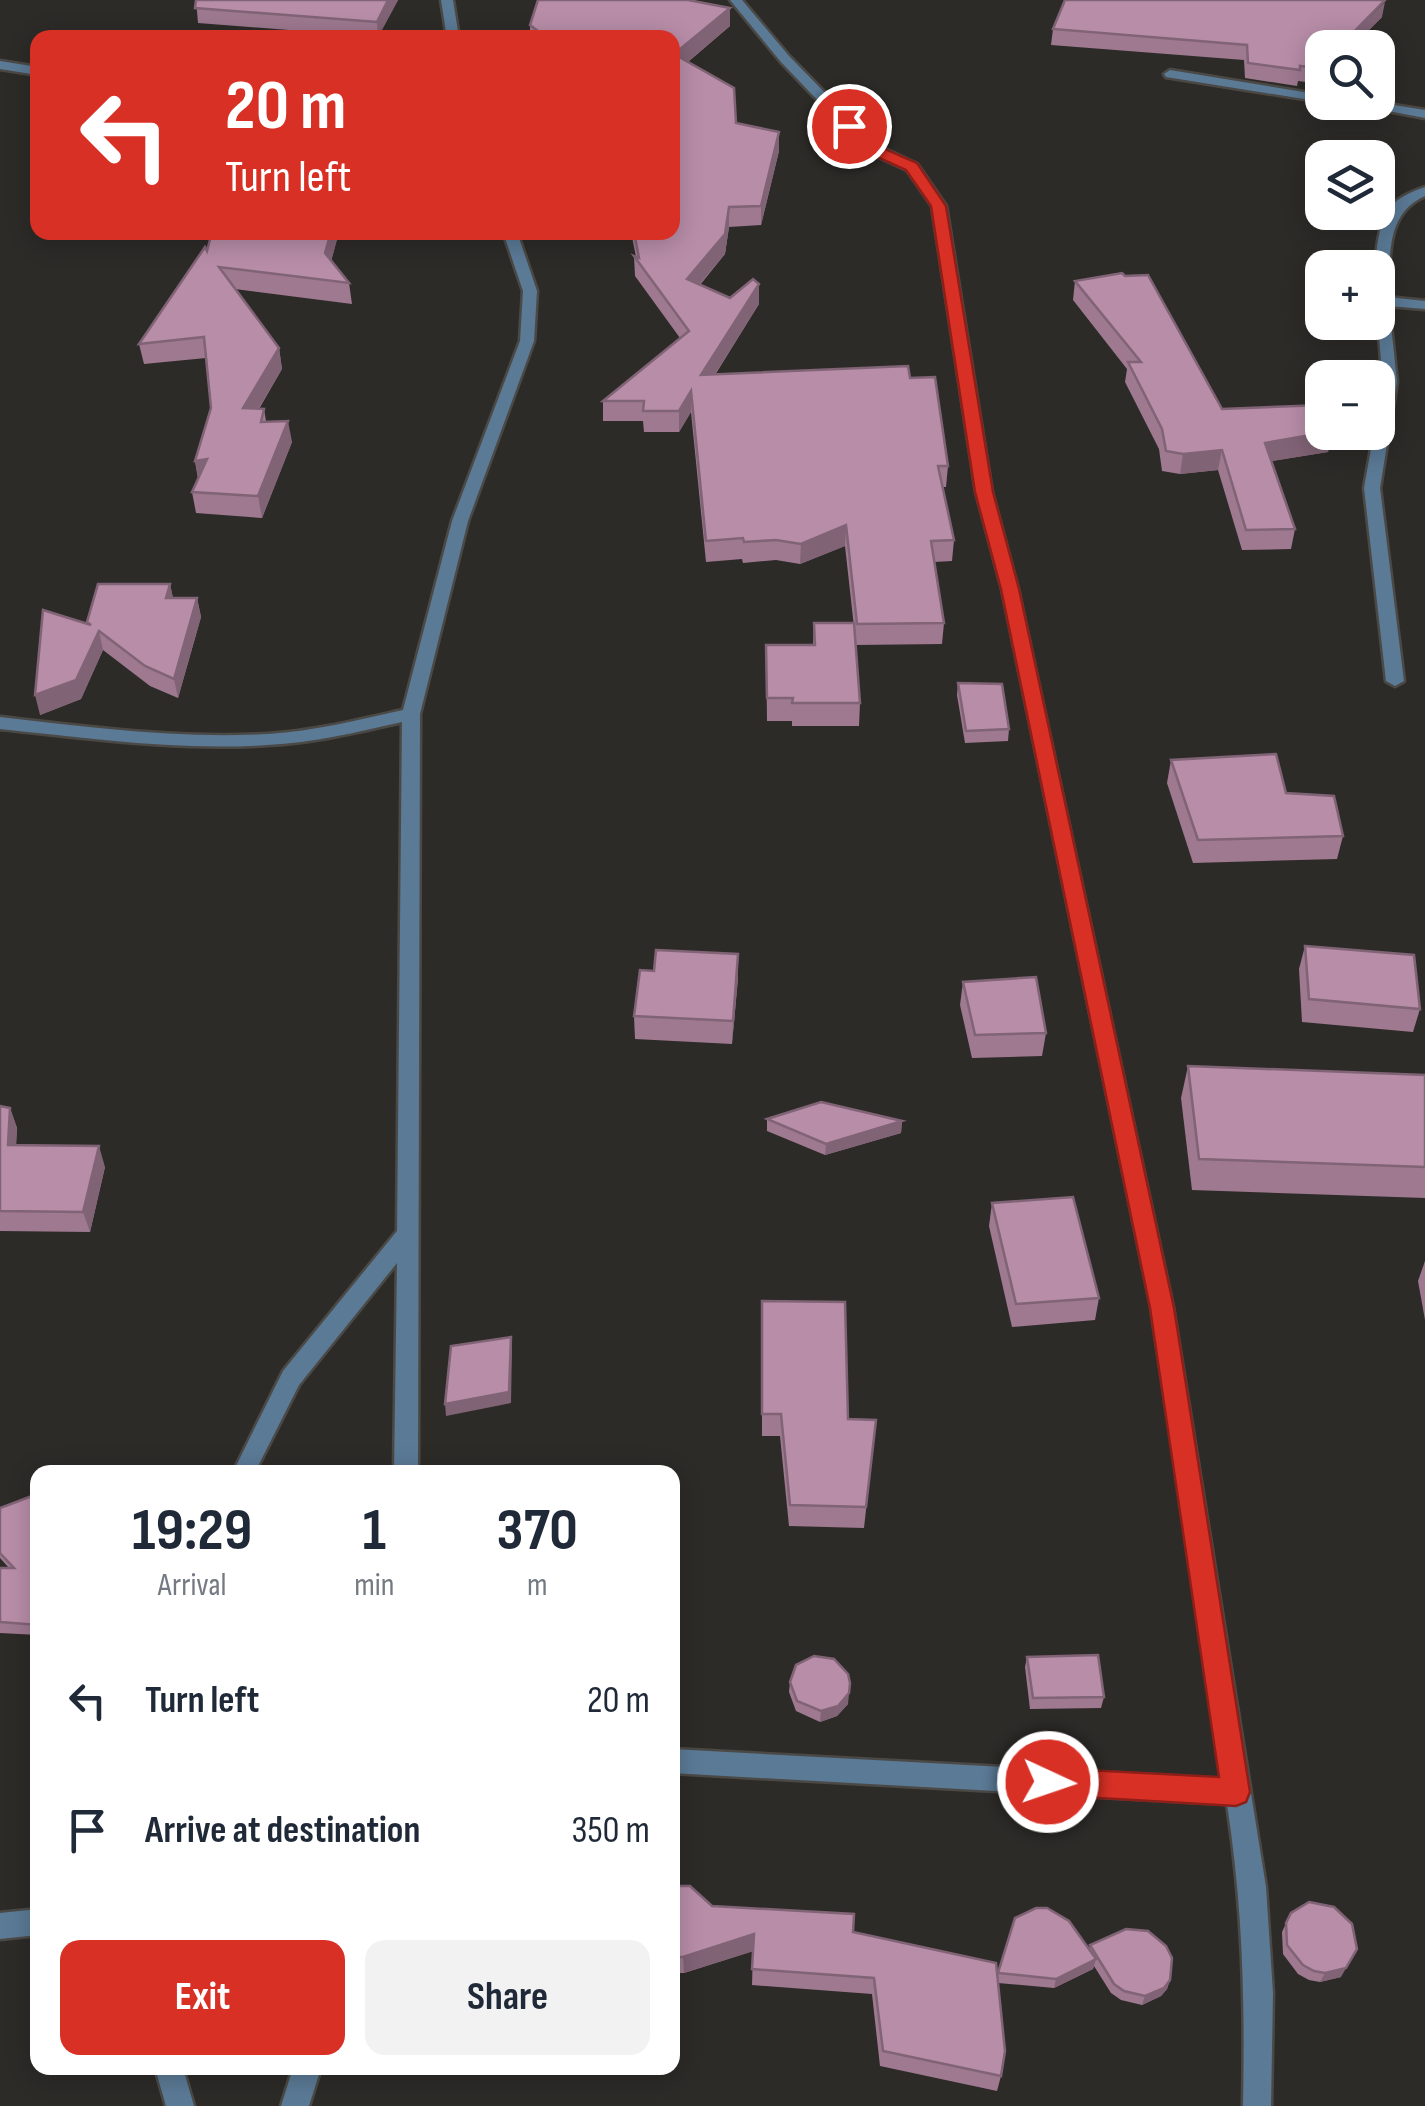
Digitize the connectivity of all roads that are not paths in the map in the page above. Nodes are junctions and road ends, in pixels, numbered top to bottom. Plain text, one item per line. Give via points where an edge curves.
1 (446, 0) edge
2 (736, 0) edge
3 (451, 30) edge
4 (0, 65) edge
5 (30, 70) edge
6 (1170, 74) dead end
7 (1305, 96) edge
8 (1395, 109) edge
9 (1425, 114) edge
10 (1425, 191) edge
11 (513, 240) edge
12 (1384, 250) edge
13 (1395, 303) edge
14 (1425, 306) edge
15 (1385, 340) edge
16 (1396, 681) dead end
17 (411, 714) junction
18 (0, 723) edge
19 (408, 1234) junction
20 (248, 1465) edge
21 (406, 1465) edge
22 (680, 1760) edge
23 (1236, 1792) junction
24 (30, 1923) edge
25 (0, 1926) edge
26 (171, 2075) edge
27 (304, 2075) edge
28 (180, 2106) edge
29 (295, 2106) edge
30 (1256, 2106) edge

1 - 3 street
2 - 23 street via 871,148 912,166 939,206 984,492 1162,1308
4 - 5 street
6 - 7 street
8 - 9 street
10 - 12 street via 1394,212
11 - 17 street via 530,291 528,341 460,521
13 - 14 street
15 - 16 street via 1390,382 1372,488
17 - 18 street via 308,736 236,741
17 - 19 street
19 - 20 street via 291,1378
19 - 21 street
22 - 23 street
23 - 30 street via 1253,1887
24 - 25 street
26 - 28 street
27 - 29 street

